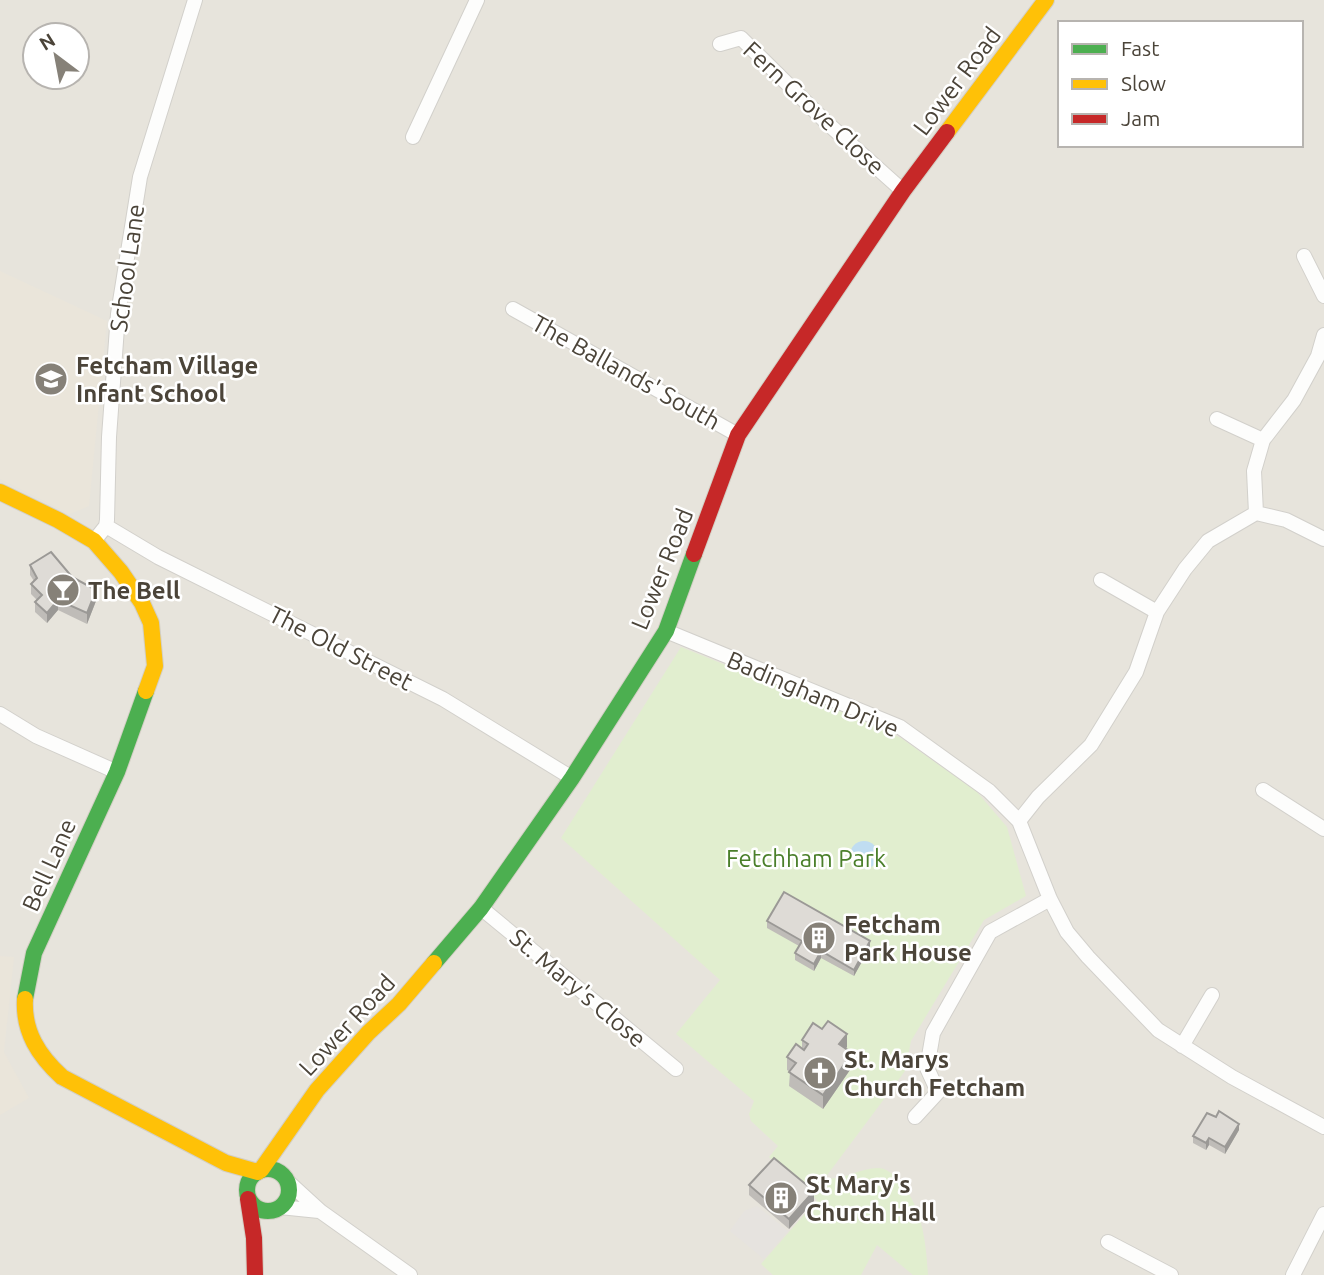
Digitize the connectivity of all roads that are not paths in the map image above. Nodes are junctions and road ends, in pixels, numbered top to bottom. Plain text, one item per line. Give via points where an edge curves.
1 (195, 0) edge
2 (477, 0) edge
3 (1046, 0) edge
4 (720, 44) dead end
5 (413, 137) dead end
6 (903, 191) junction
7 (1304, 256) dead end
8 (1324, 296) edge
9 (513, 309) dead end
10 (1324, 335) edge
11 (1217, 419) dead end
12 (738, 435) junction
13 (1262, 440) junction
14 (0, 492) edge
15 (1256, 513) junction
16 (106, 526) junction
17 (1324, 539) edge
18 (94, 541) junction
19 (1101, 580) dead end
20 (1157, 612) junction
21 (666, 631) junction
22 (0, 714) edge
23 (117, 772) junction
24 (572, 778) junction
25 (1263, 790) dead end
26 (1018, 821) junction
27 (1324, 829) edge
28 (1050, 899) junction
29 (481, 908) junction
30 (1212, 995) dead end
31 (1182, 1046) junction
32 (676, 1069) dead end
33 (915, 1117) dead end
34 (1324, 1128) edge
35 (287, 1131) junction
36 (226, 1163) junction
37 (260, 1171) junction
38 (285, 1178) junction
39 (248, 1195) junction
40 (279, 1208) junction
41 (320, 1211) junction
42 (1324, 1214) edge
43 (1108, 1242) dead end
44 (256, 1269) edge
45 (411, 1275) edge
46 (1171, 1275) edge
47 (1293, 1275) edge

1 - 16 street, School Lane via 140,177 118,314
2 - 5 street
3 - 6 street, Lower Road
4 - 6 street, Fern Grove Close via 740,38
6 - 12 street, Lower Road
7 - 8 street
9 - 12 street, The Ballands' South
10 - 13 street via 1294,400
11 - 13 street
12 - 21 street, Lower Road
13 - 15 street via 1254,471
14 - 18 street, Bell Lane
15 - 17 street via 1286,520
15 - 20 street via 1208,541
16 - 18 street
16 - 24 street, The Old Street via 158,557 443,699
18 - 23 street, Bell Lane via 142,603 154,646 155,666
19 - 20 street
20 - 26 street via 1136,672 1091,745
21 - 24 street, Lower Road
21 - 26 street, Badingham Drive via 900,727 989,791
22 - 23 street via 36,736
23 - 36 street, Bell Lane via 34,953 25,991 26,1028 46,1064 62,1077
24 - 29 street, Lower Road
25 - 27 street
26 - 28 street, Badingham Drive
28 - 31 street, Badingham Drive via 1067,932 1088,957 1158,1030
28 - 33 street via 990,932 933,1033 927,1068 938,1092
29 - 32 street, St. Mary's Close
29 - 35 street, Lower Road via 399,1004 339,1064
30 - 31 street
31 - 34 street, Badingham Drive
35 - 37 street, Lower Road
35 - 38 street via 282,1158
36 - 37 street, Bell Lane
36 - 39 street, Bell Lane
37 - 38 street via 274,1170
37 - 39 street, Lower Road via 249,1180
38 - 40 street via 289,1191
38 - 41 street
39 - 40 street via 258,1209
39 - 44 street
40 - 41 street
40 - 44 street via 265,1230
41 - 45 street
42 - 47 street
43 - 46 street

